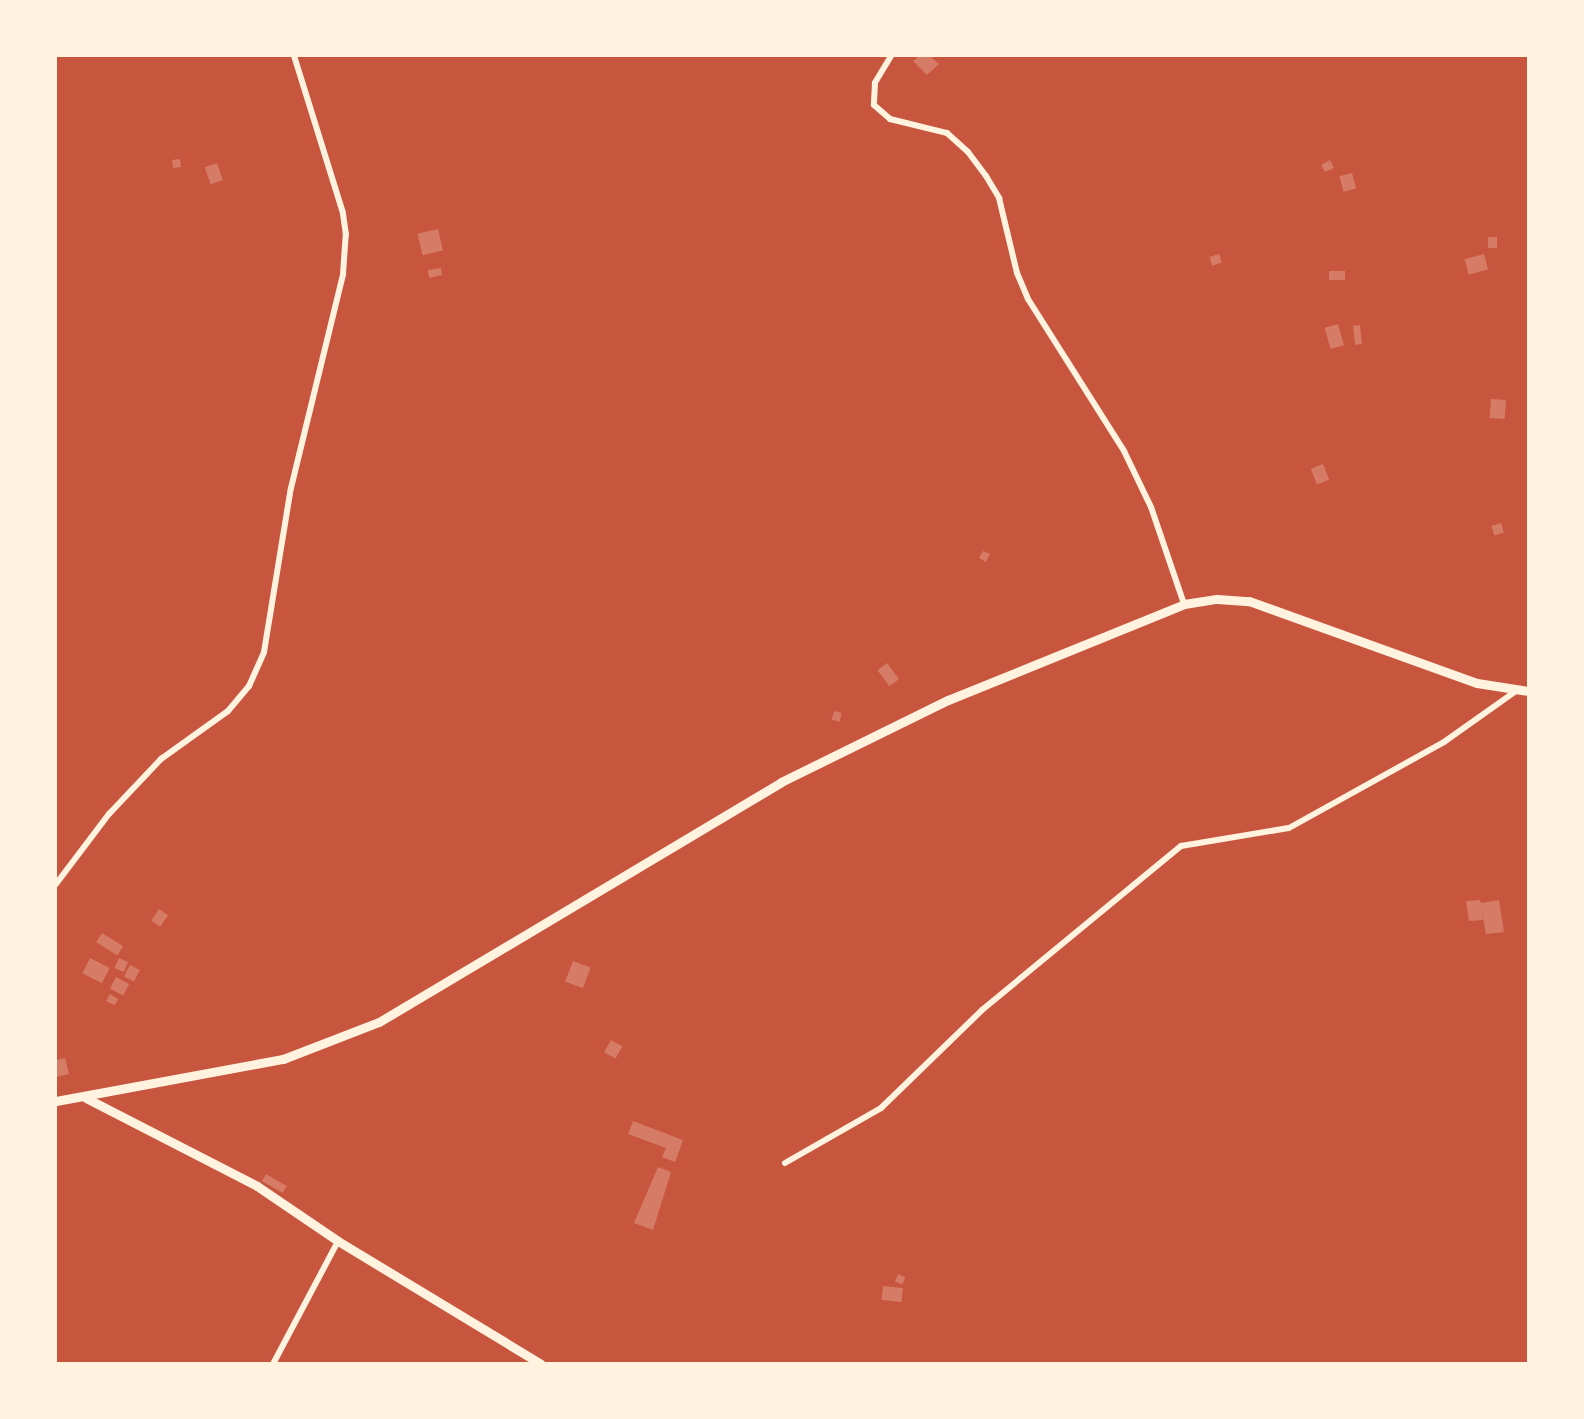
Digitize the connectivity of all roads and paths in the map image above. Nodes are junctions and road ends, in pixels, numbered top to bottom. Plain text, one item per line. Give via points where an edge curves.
1 (294, 56) edge
2 (891, 56) edge
3 (1184, 604) junction
4 (1516, 691) junction
5 (1528, 691) edge
6 (56, 884) edge
7 (86, 1098) junction
8 (56, 1101) edge
9 (785, 1163) dead end
10 (338, 1241) junction
11 (273, 1364) edge
12 (541, 1364) edge

1 - 6 street via 343,213 346,235 343,274 291,488 264,652 249,686 228,711 161,759 109,814
2 - 3 street via 875,83 874,105 890,119 947,134 968,152 999,198 1017,273 1028,299 1124,452 1151,507
3 - 4 main road via 1217,599 1249,601 1477,683
3 - 7 main road via 948,700 781,782 379,1022 283,1059
4 - 5 main road
4 - 9 street via 1444,742 1289,828 1181,846 982,1010 880,1108
7 - 8 main road
7 - 10 main road via 257,1186
10 - 11 street
10 - 12 main road

